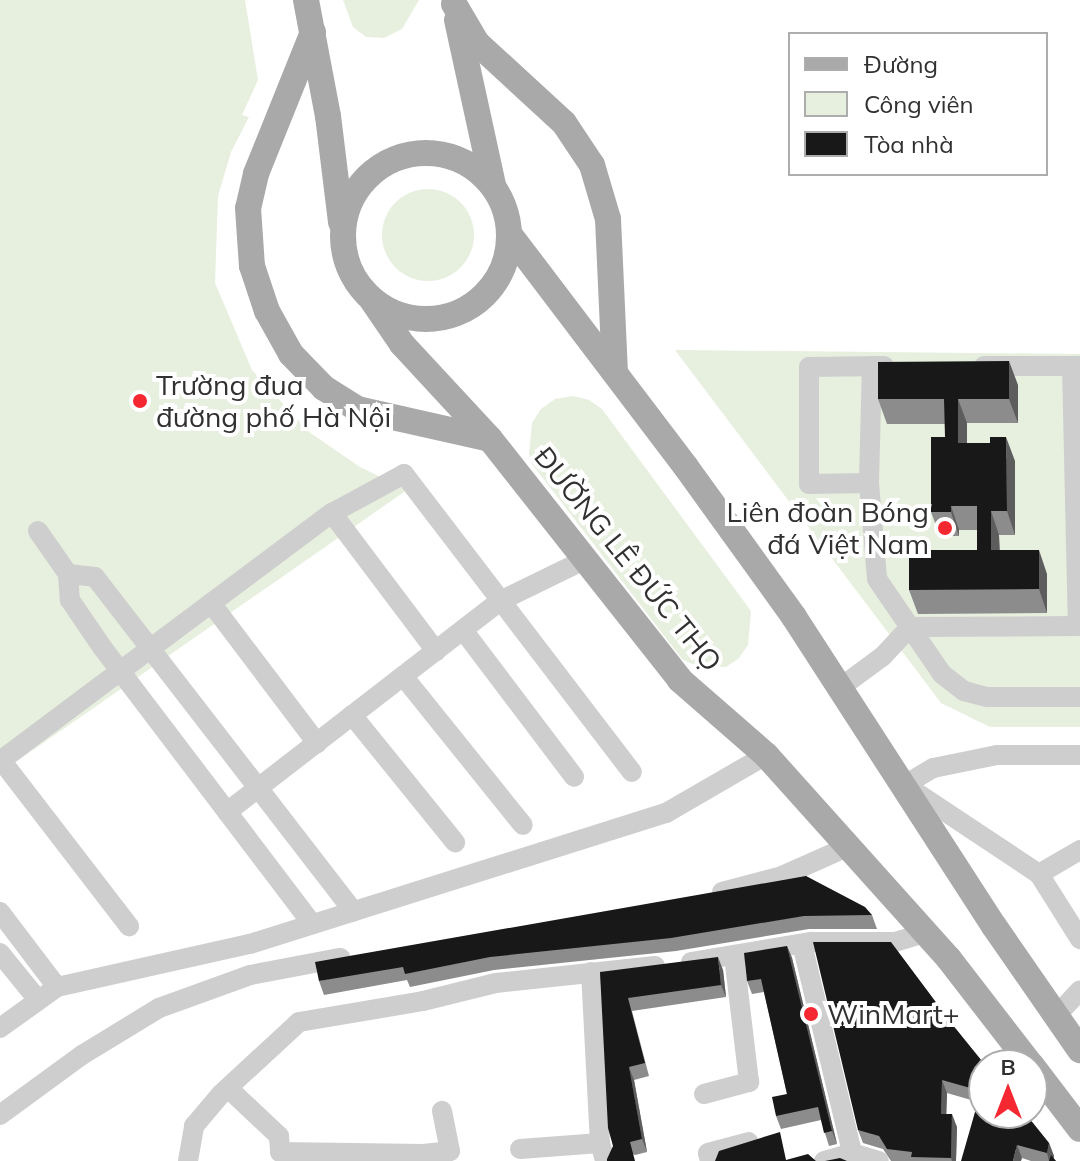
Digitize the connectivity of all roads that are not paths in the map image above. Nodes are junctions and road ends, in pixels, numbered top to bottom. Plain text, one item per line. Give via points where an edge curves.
1 (306, 0) edge
2 (454, 2) edge
3 (313, 32) junction
4 (493, 185) junction
5 (342, 227) junction
6 (510, 235) junction
7 (372, 300) junction
8 (872, 366) junction
9 (903, 366) edge
10 (964, 366) edge
11 (1076, 366) edge
12 (615, 372) junction
13 (490, 439) junction
14 (869, 483) junction
15 (332, 513) junction
16 (38, 531) dead end
17 (584, 560) junction
18 (68, 574) junction
19 (500, 601) junction
20 (211, 603) junction
21 (1079, 626) edge
22 (910, 627) junction
23 (463, 630) junction
24 (150, 648) junction
25 (436, 651) junction
26 (120, 671) junction
27 (403, 676) junction
28 (841, 687) junction
29 (1080, 697) edge
30 (352, 715) junction
31 (317, 743) junction
32 (766, 755) junction
33 (1080, 755) edge
34 (0, 760) edge
35 (632, 772) dead end
36 (574, 777) dead end
37 (905, 785) junction
38 (258, 788) junction
39 (227, 812) junction
40 (523, 825) dead end
41 (455, 842) dead end
42 (847, 847) junction
43 (1080, 850) edge
44 (1039, 874) junction
45 (702, 895) edge
46 (1070, 900) edge
47 (0, 912) edge
48 (354, 912) junction
49 (312, 924) junction
50 (129, 926) dead end
51 (924, 933) junction
52 (1080, 939) edge
53 (802, 944) junction
54 (0, 953) edge
55 (363, 954) edge
56 (734, 956) junction
57 (591, 972) junction
58 (57, 987) junction
59 (1080, 990) edge
60 (38, 1000) junction
61 (1056, 1016) junction
62 (0, 1028) edge
63 (1019, 1049) edge
64 (1080, 1050) edge
65 (1048, 1087) edge
66 (228, 1088) junction
67 (704, 1094) dead end
68 (442, 1111) dead end
69 (0, 1115) edge
70 (1080, 1129) edge
71 (749, 1142) edge
72 (520, 1149) dead end
73 (602, 1152) edge
74 (708, 1152) edge
75 (281, 1157) edge
76 (853, 1157) edge
77 (188, 1161) edge
78 (824, 1161) edge
79 (879, 1161) edge

1 - 3 main road
2 - 4 main road
2 - 12 main road via 477,43 564,123 592,165 608,219
3 - 5 main road
3 - 13 main road via 256,174 248,208 252,266 267,311 291,354 324,388 357,409
4 - 5 main road via 472,165 446,154 417,152 390,160 366,176 350,200
4 - 6 main road via 506,208
5 - 7 main road via 349,267
6 - 7 main road via 506,262 494,286 474,305 449,317 422,320 395,314
6 - 12 main road
7 - 13 main road, ĐƯỜNG LÊ ĐỨC THỌ via 402,344
8 - 9 street
8 - 14 street
8 - 14 street via 809,367 809,484
10 - 11 street
11 - 21 street
12 - 28 main road
13 - 17 main road, ĐƯỜNG LÊ ĐỨC THỌ
14 - 22 street via 877,579
15 - 19 street via 404,474
15 - 20 street
15 - 25 street
16 - 18 street
17 - 19 street
17 - 32 main road, ĐƯỜNG LÊ ĐỨC THỌ via 680,680
18 - 24 street via 95,577
18 - 26 street via 70,600
19 - 23 street
19 - 35 street
20 - 24 street
20 - 31 street
21 - 22 street
22 - 28 street via 883,656
22 - 29 street via 942,674 964,691 987,697
23 - 25 street
23 - 36 street
24 - 26 street
24 - 38 street
25 - 27 street
26 - 34 street
26 - 39 street
27 - 30 street
27 - 40 street
28 - 37 main road
30 - 31 street
30 - 41 street
31 - 38 street
32 - 42 main road, ĐƯỜNG LÊ ĐỨC THỌ
32 - 48 street via 666,813
33 - 37 street via 997,755 933,768
34 - 50 street
37 - 44 street
37 - 61 main road
38 - 39 street
38 - 48 street
39 - 49 street
42 - 45 street via 782,876
42 - 51 main road, ĐƯỜNG LÊ ĐỨC THỌ
43 - 44 street
44 - 46 street
46 - 52 street
47 - 58 street
48 - 49 street
49 - 58 street via 250,944
51 - 53 street via 895,942
51 - 63 main road, ĐƯỜNG LÊ ĐỨC THỌ
53 - 56 street
53 - 76 street
54 - 60 street
55 - 69 street via 250,975 159,1008
56 - 57 street
56 - 67 street via 749,1082
57 - 66 street via 496,983 299,1022
57 - 73 street
58 - 60 street
59 - 61 street
60 - 62 street
61 - 64 main road
65 - 70 main road, ĐƯỜNG LÊ ĐỨC THỌ
66 - 75 street via 279,1136
66 - 77 street via 194,1126
68 - 75 street via 450,1151
71 - 74 street
72 - 73 street
76 - 78 street
76 - 79 street

